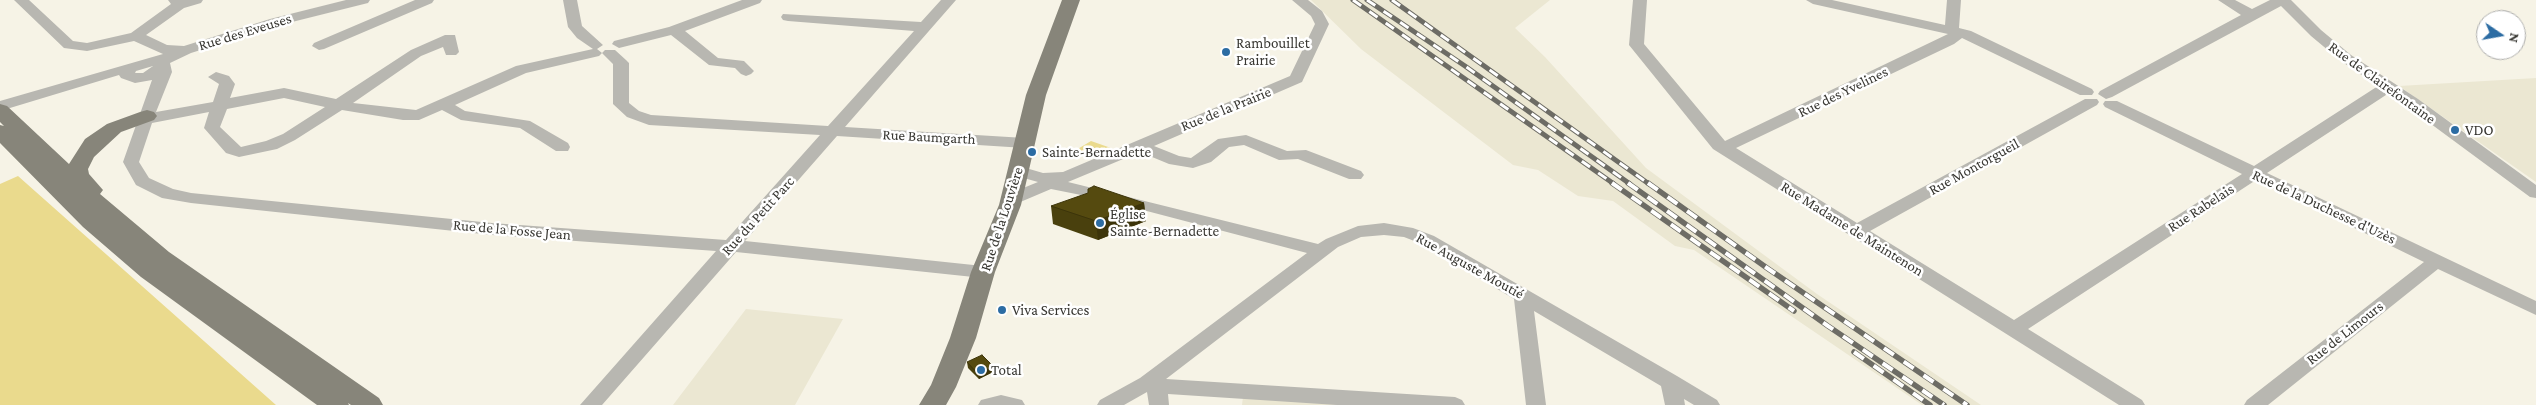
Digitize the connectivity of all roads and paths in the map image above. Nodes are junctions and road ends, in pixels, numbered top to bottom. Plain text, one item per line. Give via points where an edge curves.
1 (21, 0) edge
2 (196, 0) edge
3 (363, 0) edge
4 (427, 0) edge
5 (570, 0) edge
6 (755, 0) edge
7 (949, 0) edge
8 (1071, 0) edge
9 (1299, 0) edge
10 (1640, 0) edge
11 (1813, 0) edge
12 (1954, 0) edge
13 (2226, 0) edge
14 (2237, 0) edge
15 (2283, 0) edge
16 (177, 2) edge
17 (2256, 13) junction
18 (788, 17) dead end
19 (444, 23) dead end
20 (926, 27) junction
21 (674, 30) junction
22 (1956, 31) junction
23 (136, 36) junction
24 (319, 46) dead end
25 (605, 48) junction
26 (152, 64) junction
27 (746, 71) dead end
28 (216, 77) dead end
29 (2388, 87) junction
30 (155, 90) junction
31 (2099, 98) junction
32 (222, 105) junction
33 (340, 105) junction
34 (445, 105) junction
35 (1, 115) edge
36 (146, 118) junction
37 (833, 132) junction
38 (1025, 142) junction
39 (1137, 145) junction
40 (562, 147) dead end
41 (1724, 148) junction
42 (1019, 171) junction
43 (2253, 173) junction
44 (1355, 176) dead end
45 (1060, 180) junction
46 (2536, 193) edge
47 (1012, 199) junction
48 (104, 209) junction
49 (1857, 232) junction
50 (730, 246) junction
51 (1319, 253) junction
52 (2437, 261) junction
53 (984, 272) junction
54 (1524, 296) junction
55 (2536, 309) edge
56 (2014, 329) junction
57 (1670, 381) junction
58 (1154, 391) edge
59 (336, 405) edge
60 (370, 405) edge
61 (590, 405) edge
62 (932, 405) edge
63 (988, 405) edge
64 (1015, 405) edge
65 (1107, 405) edge
66 (1455, 405) edge
67 (1536, 405) edge
68 (1675, 405) edge
69 (1710, 405) edge
70 (2135, 405) edge
71 (2254, 405) edge

1 - 23 street via 69,45 87,46
2 - 16 street
3 - 26 street, Rue des Eveuses via 284,20 186,50
4 - 24 street
5 - 25 street via 575,27 582,35
6 - 21 street
7 - 20 street, Rue du Petit Parc
8 - 38 main road, Rue de la Louvière via 1036,96
9 - 39 street, Rue de la Prairie via 1317,14 1322,24 1297,79
10 - 41 street, Rue Madame de Maintenon via 1636,45
11 - 22 street, Rue de la Duchesse d'Uzès
12 - 22 street
13 - 17 street
14 - 17 street
15 - 17 street, Rue Montorgueil
15 - 29 street, Rue de Clairefontaine via 2330,46
16 - 23 street
17 - 31 street, Rue Montorgueil
18 - 20 street
19 - 33 street via 450,32 451,45 416,53
20 - 37 street, Rue du Petit Parc
21 - 25 street
21 - 27 street via 714,62 739,64
22 - 31 street, Rue de la Duchesse d'Uzès
22 - 41 street, Rue des Yvelines via 1940,45
23 - 26 street
25 - 34 street via 521,69
25 - 37 street, Rue Baumgarth via 621,63 621,104 642,119
26 - 30 street
26 - 30 street, Rue de la Fosse Jean via 164,72
26 - 35 street via 92,79
28 - 32 street via 224,79 227,84
29 - 43 street, Rue Rabelais
29 - 46 street, Rue de Clairefontaine
30 - 36 street, Rue de la Fosse Jean
31 - 43 street, Rue de la Duchesse d'Uzès
31 - 49 street, Rue Montorgueil
32 - 33 street via 284,93
32 - 33 street via 212,128 232,150 239,152 271,145
32 - 36 street
33 - 34 street via 411,116
34 - 40 street via 461,115 524,124
35 - 48 main road
35 - 59 main road via 91,222 150,271
36 - 48 main road via 114,128 93,144 79,164 79,176 103,201
36 - 50 street, Rue de la Fosse Jean via 133,154 133,168 142,181 175,196 485,228
37 - 38 street, Rue Baumgarth
37 - 50 street, Rue du Petit Parc
38 - 42 main road, Rue de la Louvière
39 - 44 street via 1175,160 1194,163 1224,143 1246,140 1285,156 1300,154
39 - 45 street, Rue de la Prairie
41 - 49 street, Rue Madame de Maintenon
42 - 45 street, Rue de la Prairie
42 - 47 main road, Rue de la Louvière
43 - 52 street, Rue de la Duchesse d'Uzès
43 - 56 street, Rue Rabelais
45 - 47 street, Rue de la Prairie
45 - 51 street
47 - 53 main road, Rue de la Louvière
48 - 60 main road via 161,257
49 - 56 street, Rue Madame de Maintenon
50 - 53 street, Rue de la Fosse Jean
50 - 61 street, Rue du Petit Parc
51 - 54 street, Rue Auguste Moutié via 1341,238 1358,232 1384,229 1407,232 1428,240
51 - 58 street, Rue Auguste Moutié
52 - 55 street, Rue de la Duchesse d'Uzès
52 - 71 street, Rue de Limours
53 - 62 main road, Rue de la Louvière via 943,387
54 - 57 street, Rue Auguste Moutié
54 - 67 street
56 - 70 street, Rue Madame de Maintenon
57 - 68 street
57 - 69 street, Rue Auguste Moutié
58 - 65 street, Rue Auguste Moutié
58 - 66 street
63 - 64 street

